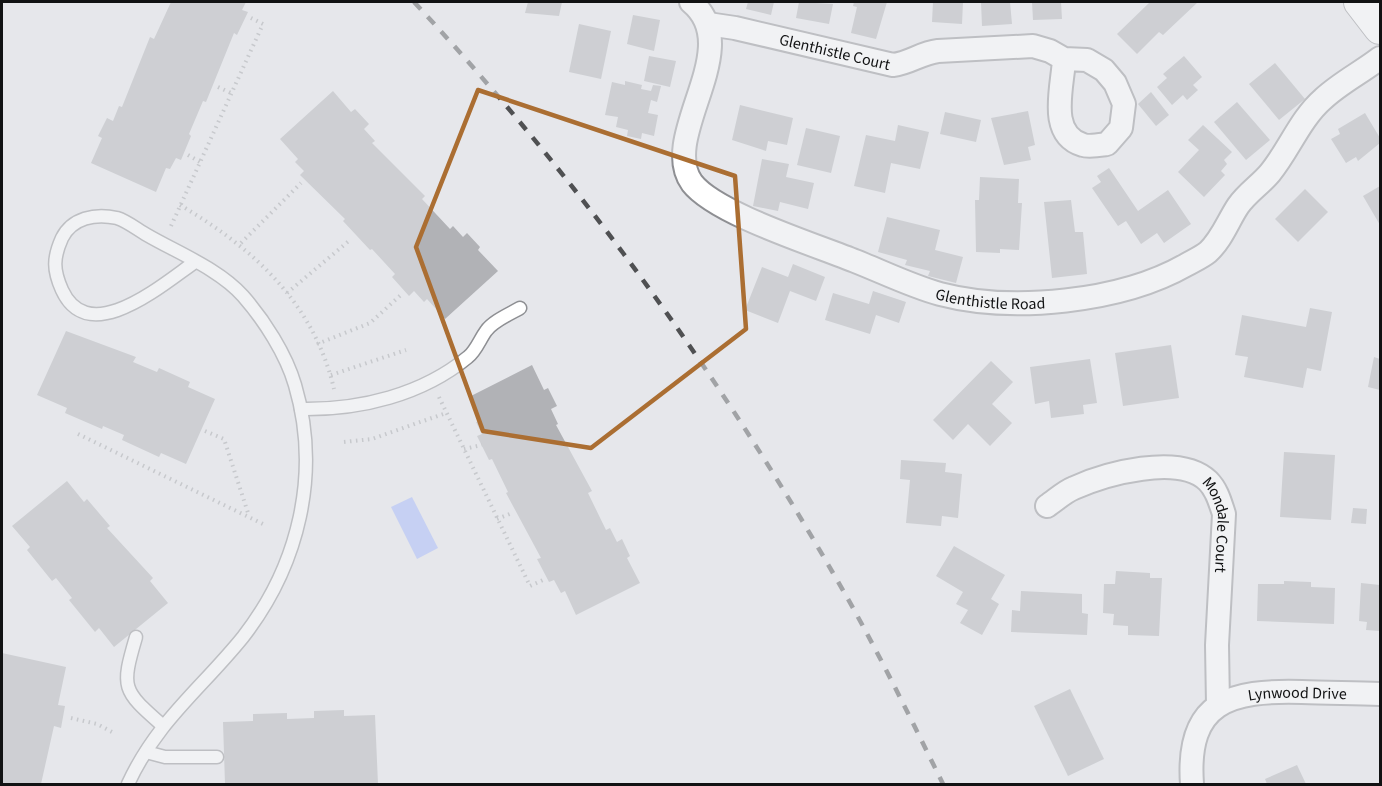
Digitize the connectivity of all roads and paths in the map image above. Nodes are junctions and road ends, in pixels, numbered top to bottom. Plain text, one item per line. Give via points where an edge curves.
1 (691, 2) edge
2 (1360, 2) edge
3 (251, 18) dead end
4 (708, 24) junction
5 (1380, 28) edge
6 (1380, 58) edge
7 (1064, 59) dead end
8 (218, 87) dead end
9 (231, 93) junction
10 (188, 155) dead end
11 (200, 162) junction
12 (301, 183) dead end
13 (180, 205) junction
14 (171, 226) dead end
15 (350, 240) dead end
16 (241, 243) junction
17 (195, 262) junction
18 (287, 293) junction
19 (403, 293) dead end
20 (520, 308) dead end
21 (317, 344) junction
22 (406, 350) dead end
23 (331, 375) junction
24 (432, 381) junction
25 (336, 399) dead end
26 (301, 409) junction
27 (446, 413) junction
28 (205, 431) dead end
29 (78, 434) dead end
30 (344, 442) dead end
31 (482, 445) dead end
32 (464, 450) junction
33 (1047, 506) dead end
34 (512, 513) dead end
35 (249, 517) junction
36 (497, 519) junction
37 (263, 524) dead end
38 (543, 580) dead end
39 (136, 637) dead end
40 (1380, 694) edge
41 (1218, 705) junction
42 (71, 718) dead end
43 (162, 725) junction
44 (114, 733) dead end
45 (146, 752) junction
46 (217, 757) dead end
47 (128, 784) edge
48 (1191, 784) edge

1 - 4 street
2 - 5 street
3 - 9 path via 263,24
4 - 6 street, Glenthistle Road via 709,59 690,121 685,158 697,189 720,206 877,270 940,293 979,301 1076,298 1123,290 1179,269 1207,253 1226,230 1239,204 1271,172 1322,99
4 - 7 street, Glenthistle Court via 893,65 938,51 1033,46
8 - 9 path
9 - 11 path
10 - 11 path
11 - 13 path
12 - 16 path
13 - 14 path
13 - 16 path
15 - 18 path
16 - 18 path
17 - 17 lane via 140,300 111,313 88,315 66,300 55,274 54,255 67,228 76,222 86,217 118,218
17 - 26 lane via 242,295 277,345 295,384
18 - 21 path
19 - 21 path via 370,323
20 - 24 lane via 488,328 470,356
21 - 23 path
22 - 23 path
23 - 25 path
24 - 26 lane via 395,396 338,409
24 - 27 path
26 - 43 lane via 307,479 295,542 286,564 243,636
27 - 30 path via 372,439
27 - 32 path
28 - 35 path via 224,439
29 - 35 path
31 - 32 path
32 - 36 path
33 - 41 street, Mondale Court via 1071,489 1118,471 1184,470 1208,481 1224,514 1216,645
34 - 36 path
35 - 37 path
36 - 38 path via 530,586
39 - 43 lane via 126,670 127,688 135,701
40 - 41 street, Lynwood Drive via 1263,691 1230,698
41 - 48 street via 1204,719 1193,742
42 - 44 path
43 - 45 lane
45 - 46 lane via 165,757
45 - 47 lane

